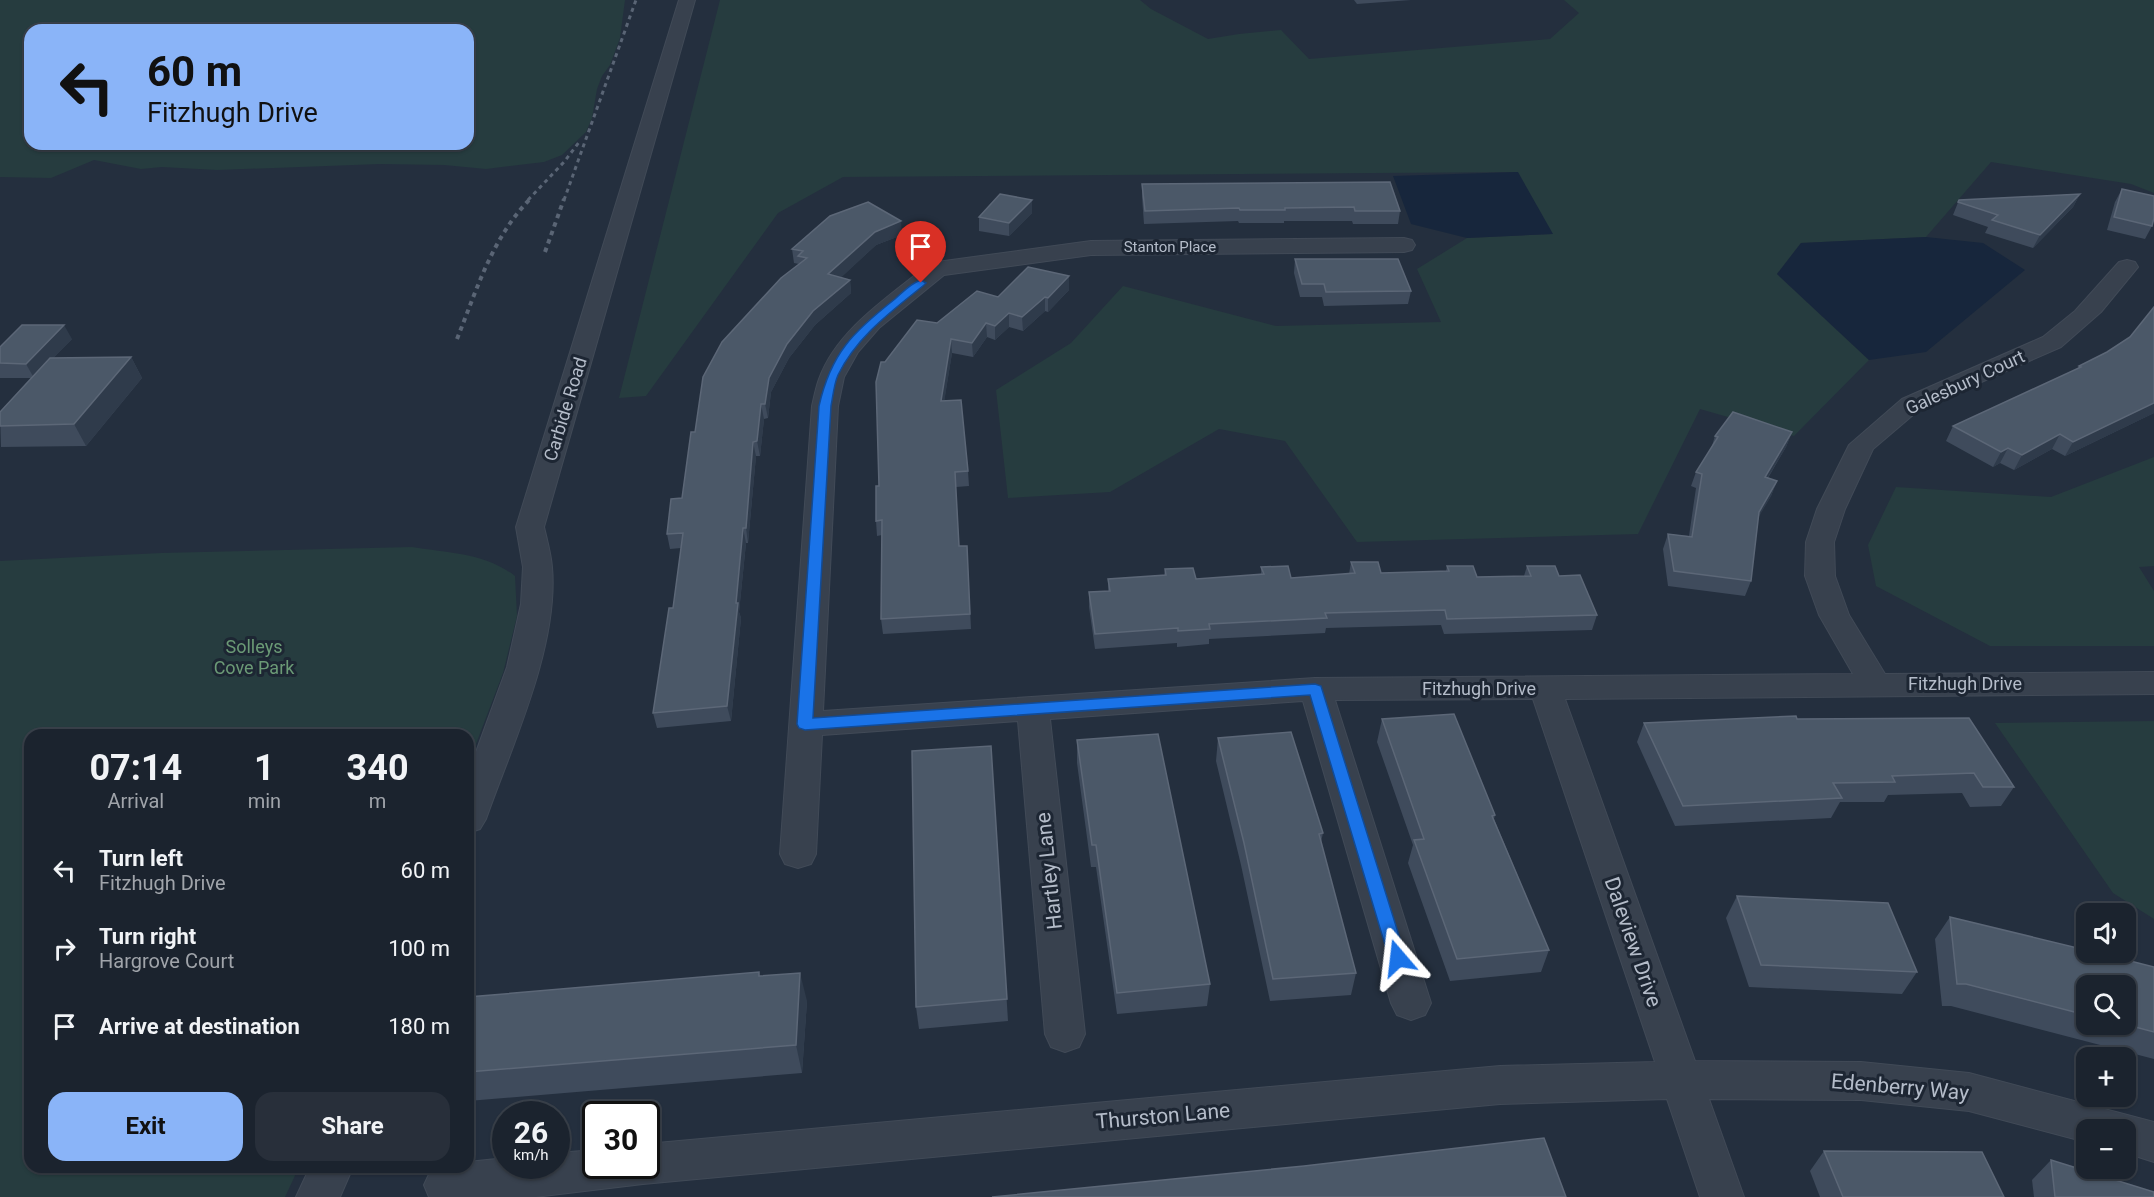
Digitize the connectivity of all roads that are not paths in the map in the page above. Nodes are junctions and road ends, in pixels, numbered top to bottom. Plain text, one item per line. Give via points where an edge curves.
1 (687, 0) edge
2 (1404, 245) dead end
3 (2127, 267) dead end
4 (2154, 683) edge
5 (1875, 684) junction
6 (1545, 687) junction
7 (1315, 689) junction
8 (1033, 708) junction
9 (805, 724) junction
10 (474, 802) edge
11 (798, 854) dead end
12 (1411, 1003) dead end
13 (1065, 1034) dead end
14 (1681, 1080) junction
15 (2076, 1120) edge
16 (2136, 1136) edge
17 (2154, 1142) edge
18 (660, 1164) edge
19 (329, 1173) edge
20 (583, 1179) edge
21 (446, 1185) dead end
22 (558, 1185) edge
23 (318, 1197) edge
24 (1722, 1197) edge

1 - 10 street, Carbide Road via 530,527 538,571 533,621 520,673
2 - 9 street, Stanton Place via 1091,248 937,269 871,323 848,349 832,376 825,406
3 - 5 street, Galesbury Court via 2090,312 2052,342 1911,404 1862,445 1831,509 1820,542 1820,576 1834,615
4 - 5 street, Fitzhugh Drive
5 - 6 street, Fitzhugh Drive
6 - 7 street, Fitzhugh Drive
6 - 14 street, Daleview Drive
7 - 8 street, Fitzhugh Drive
7 - 12 street
8 - 9 street, Fitzhugh Drive
8 - 13 street, Hartley Lane
9 - 11 street
14 - 15 street, Edenberry Way via 1861,1081 1969,1092
14 - 18 street, Thurston Lane via 1500,1084
14 - 24 street, Daleview Drive
16 - 17 street
19 - 23 street
20 - 22 street
21 - 22 street

